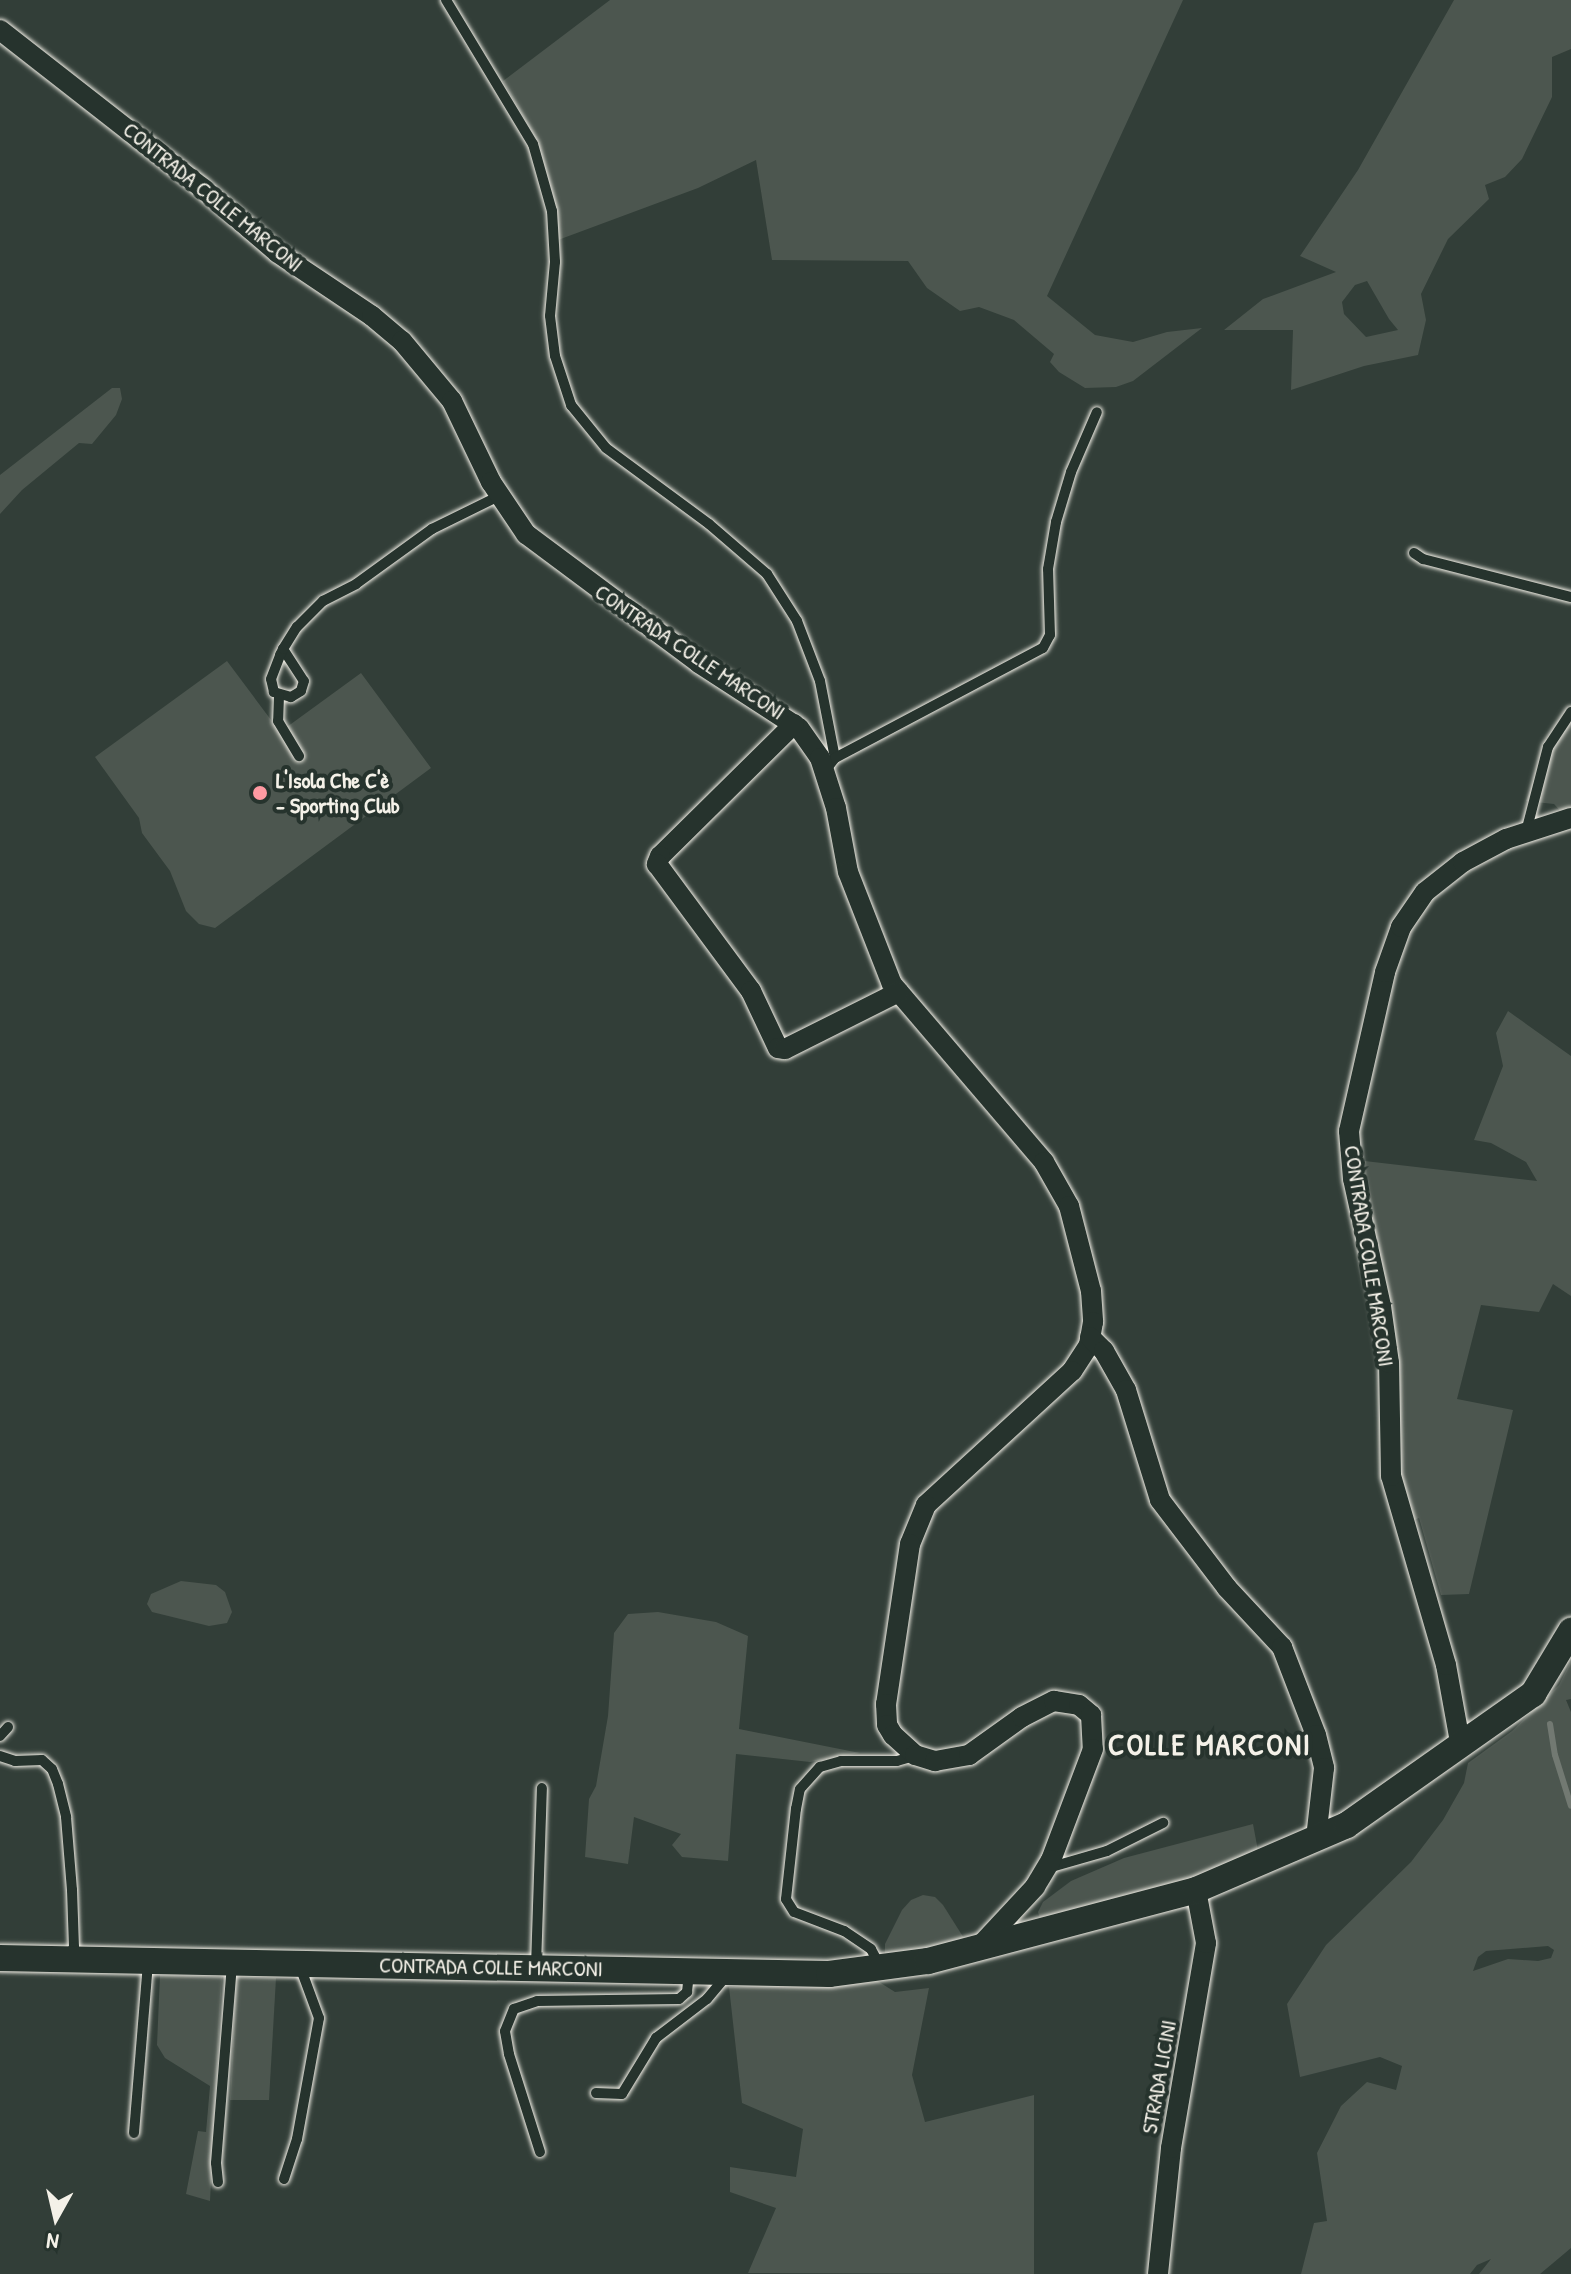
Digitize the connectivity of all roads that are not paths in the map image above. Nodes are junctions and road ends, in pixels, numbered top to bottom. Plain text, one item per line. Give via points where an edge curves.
1 (446, 0) edge
2 (0, 30) edge
3 (1097, 412) dead end
4 (499, 496) junction
5 (1414, 553) dead end
6 (1571, 597) edge
7 (283, 649) junction
8 (279, 696) junction
9 (1571, 712) edge
10 (794, 724) junction
11 (299, 756) dead end
12 (829, 765) junction
13 (1571, 818) edge
14 (1526, 832) junction
15 (899, 992) junction
16 (1090, 1337) junction
17 (1571, 1631) edge
18 (1460, 1742) junction
19 (915, 1755) junction
20 (0, 1756) edge
21 (542, 1788) dead end
22 (1163, 1823) dead end
23 (1316, 1838) junction
24 (1046, 1868) junction
25 (1196, 1890) junction
26 (979, 1947) junction
27 (0, 1958) edge
28 (67, 1959) junction
29 (148, 1961) junction
30 (232, 1962) junction
31 (299, 1963) junction
32 (881, 1967) junction
33 (535, 1968) junction
34 (689, 1971) junction
35 (730, 1972) junction
36 (596, 2093) dead end
37 (134, 2133) dead end
38 (540, 2152) dead end
39 (284, 2179) dead end
40 (218, 2182) dead end
41 (1158, 2274) edge

1 - 12 lane via 533,144 552,211 550,316 555,356 571,405 606,448 767,574 797,621 820,681
2 - 4 street, CONTRADA COLLE MARCONI via 278,253 402,341 452,401
3 - 12 lane via 1056,522 1048,569 1050,635 1043,648
4 - 7 lane via 432,529 356,584 323,601
4 - 10 street, CONTRADA COLLE MARCONI via 526,534 608,598
5 - 6 lane
7 - 8 lane via 271,679
7 - 8 lane via 304,687 296,695
8 - 11 lane via 278,721
9 - 14 lane via 1548,747
10 - 12 street, CONTRADA COLLE MARCONI
10 - 15 street, CONTRADA COLLE MARCONI via 657,864 745,981 778,1048
12 - 15 street, CONTRADA COLLE MARCONI via 848,872
13 - 14 street, CONTRADA COLLE MARCONI
14 - 18 street, CONTRADA COLLE MARCONI via 1463,862 1425,892 1401,927 1372,1019 1349,1131 1353,1179 1389,1363 1391,1476 1446,1665
15 - 16 street, CONTRADA COLLE MARCONI via 1036,1152 1069,1206 1091,1291
16 - 19 street, CONTRADA COLLE MARCONI via 1072,1371 926,1505 910,1544 886,1704 887,1725
16 - 23 street via 1126,1390 1160,1500 1227,1588 1282,1647 1324,1768
17 - 18 street, CONTRADA COLLE MARCONI via 1533,1694
18 - 23 street, CONTRADA COLLE MARCONI via 1434,1767 1360,1817
19 - 24 street via 935,1761 969,1755 1054,1701 1079,1705 1091,1715 1093,1749
19 - 32 lane via 820,1767 800,1789 796,1809 786,1899 794,1912 844,1931 871,1949
20 - 28 lane via 42,1760 58,1784 72,1890 74,1947
21 - 33 lane
22 - 24 lane via 1107,1851
23 - 25 street, CONTRADA COLLE MARCONI
24 - 26 street
25 - 26 street, CONTRADA COLLE MARCONI
25 - 41 street, STRADA LICINI via 1206,1943 1171,2148
26 - 32 street, CONTRADA COLLE MARCONI
27 - 28 street, CONTRADA COLLE MARCONI
28 - 29 street, CONTRADA COLLE MARCONI
29 - 30 street, CONTRADA COLLE MARCONI
29 - 37 lane
30 - 31 street, CONTRADA COLLE MARCONI
30 - 40 lane
31 - 33 street, CONTRADA COLLE MARCONI
31 - 39 lane via 319,2018 297,2139
32 - 35 street, CONTRADA COLLE MARCONI via 829,1974
33 - 34 street, CONTRADA COLLE MARCONI
34 - 35 street, CONTRADA COLLE MARCONI
34 - 38 lane via 687,1992 679,1999 537,2001 514,2009 505,2031 509,2054
35 - 36 lane via 707,1999 656,2038 622,2094

